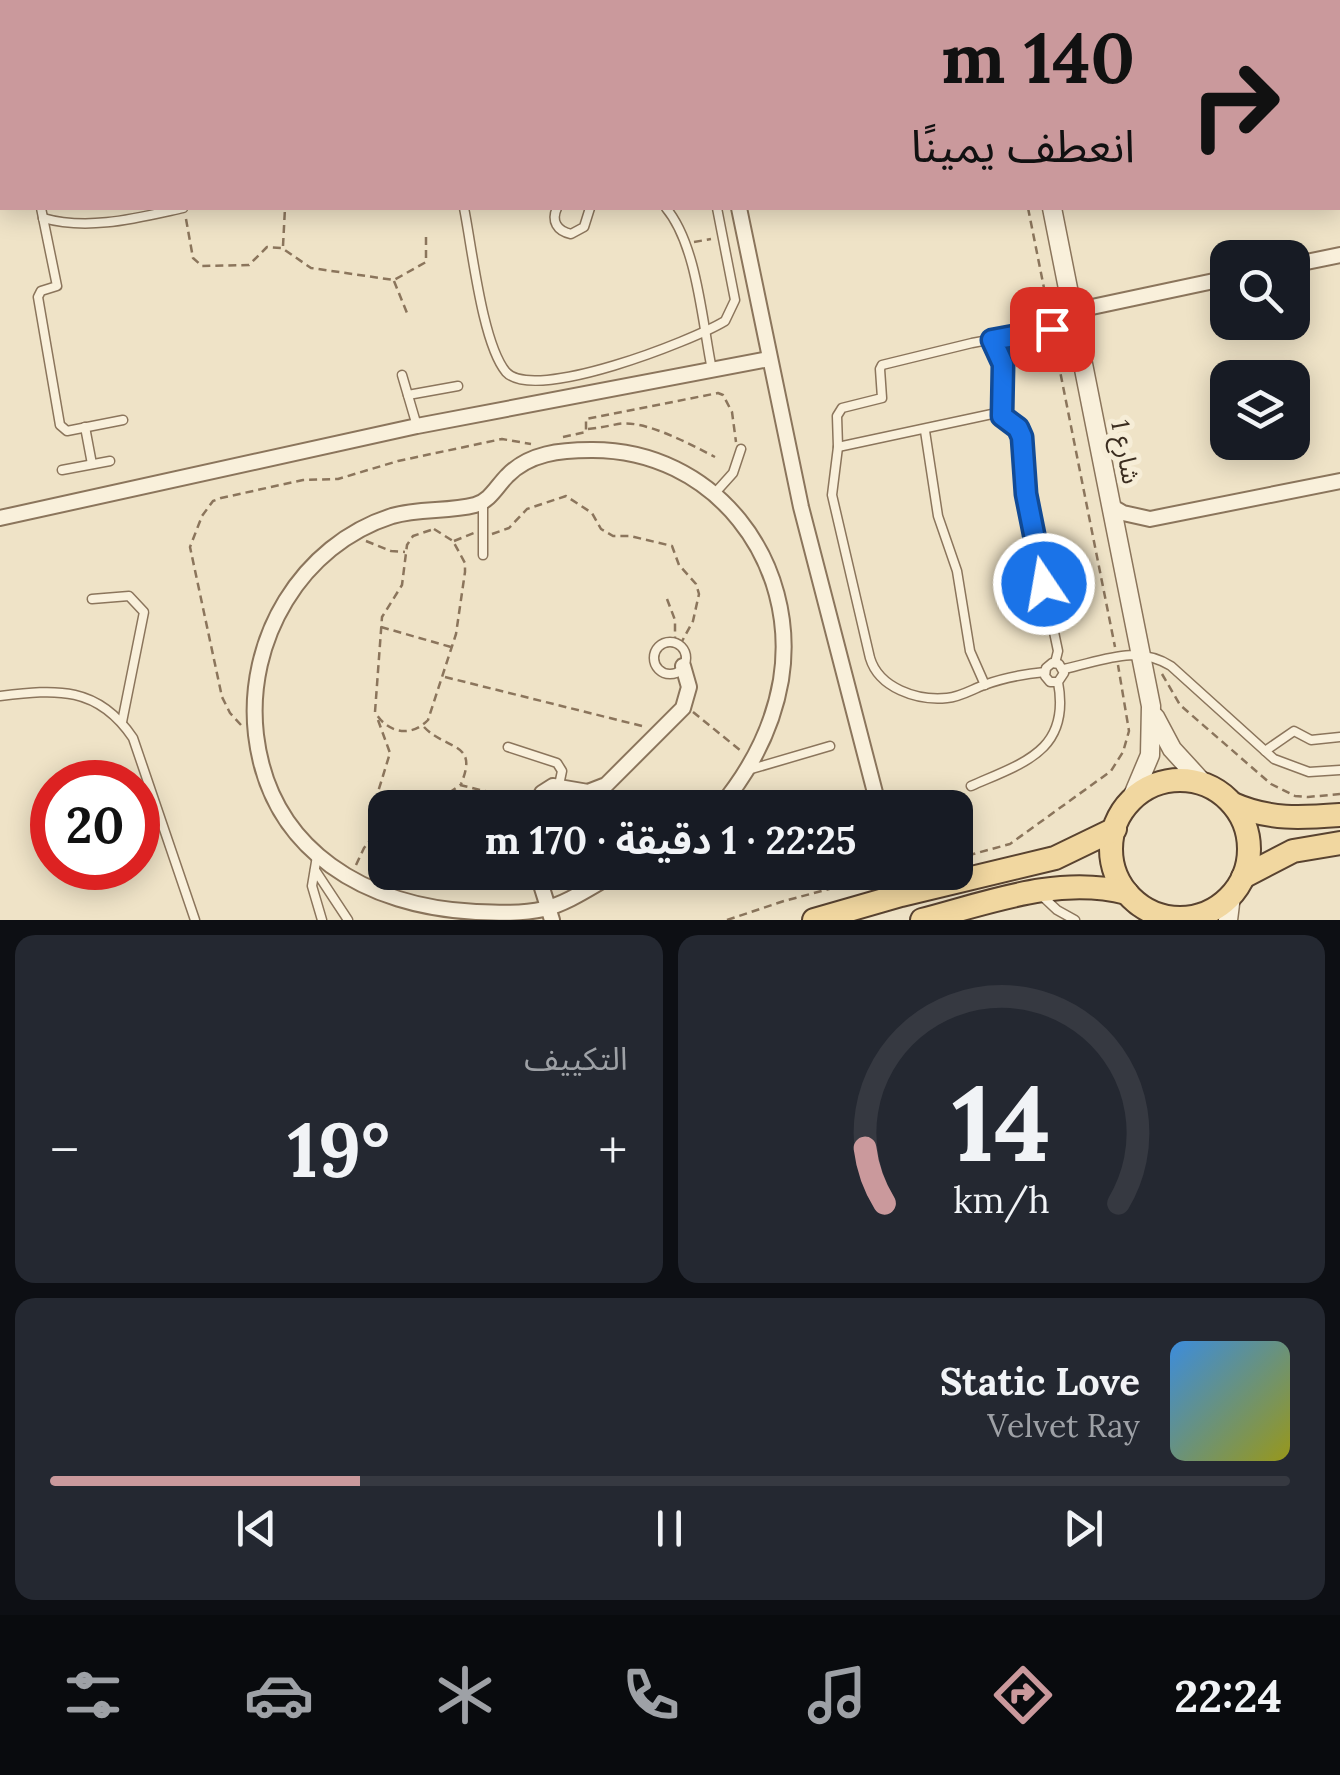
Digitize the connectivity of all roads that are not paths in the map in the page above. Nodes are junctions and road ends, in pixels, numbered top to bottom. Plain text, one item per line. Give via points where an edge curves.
1 (41, 210) edge
2 (172, 210) edge
3 (464, 210) edge
4 (556, 210) edge
5 (589, 210) edge
6 (668, 210) edge
7 (717, 210) edge
8 (739, 210) edge
9 (1052, 210) edge
10 (43, 218) junction
11 (1340, 255) edge
12 (1310, 261) edge
13 (1210, 283) edge
14 (1074, 317) junction
15 (704, 332) junction
16 (992, 340) junction
17 (769, 359) junction
18 (712, 370) junction
19 (402, 375) dead end
20 (458, 386) dead end
21 (408, 394) junction
22 (1002, 416) junction
23 (123, 420) dead end
24 (417, 426) junction
25 (85, 428) junction
26 (925, 431) junction
27 (838, 447) junction
28 (742, 449) dead end
29 (110, 461) dead end
30 (92, 464) junction
31 (62, 470) dead end
32 (1340, 482) edge
33 (715, 493) junction
34 (483, 502) junction
35 (1112, 506) junction
36 (0, 518) edge
37 (483, 555) dead end
38 (92, 599) dead end
39 (1140, 653) junction
40 (1055, 663) junction
41 (684, 666) junction
42 (1064, 669) junction
43 (1044, 672) junction
44 (1058, 682) junction
45 (984, 685) junction
46 (0, 696) edge
47 (1151, 706) junction
48 (122, 722) junction
49 (1340, 737) edge
50 (830, 746) dead end
51 (508, 748) dead end
52 (1264, 751) junction
53 (749, 765) junction
54 (1340, 770) edge
55 (1204, 784) junction
56 (559, 786) junction
57 (971, 786) dead end
58 (549, 790) edge
59 (732, 790) edge
60 (875, 790) edge
61 (1132, 800) junction
62 (1232, 804) junction
63 (1340, 814) edge
64 (1114, 829) junction
65 (1340, 843) edge
66 (316, 863) junction
67 (973, 872) edge
68 (1238, 886) junction
69 (542, 890) edge
70 (589, 890) edge
71 (884, 890) edge
72 (1039, 891) junction
73 (1127, 893) junction
74 (550, 914) edge
75 (1166, 918) edge
76 (196, 920) edge
77 (322, 920) edge
78 (348, 920) edge
79 (814, 920) edge
80 (922, 920) edge
81 (1075, 920) edge
82 (1228, 920) edge

1 - 10 lane
2 - 10 lane via 93,224
3 - 15 lane via 493,348 519,381 623,364
4 - 5 lane via 554,222 571,234 584,227
6 - 15 lane via 686,244
7 - 15 lane via 733,308
8 - 17 street
9 - 14 street, شارع 1
10 - 25 lane via 57,286 38,297 59,422 67,430
11 - 12 street
13 - 14 street
14 - 16 lane via 1052,329
14 - 35 street, شارع 1
15 - 18 lane
16 - 22 lane via 1003,364
16 - 27 lane via 881,366 882,398 838,411
17 - 18 street
17 - 60 street via 818,583
18 - 24 street
19 - 21 lane
20 - 21 lane
21 - 24 lane
22 - 26 lane
22 - 40 lane via 1022,437
23 - 25 lane
24 - 36 street
25 - 30 lane
26 - 27 lane
26 - 45 lane via 938,516
27 - 45 lane via 834,512 878,675 892,687 943,699
28 - 33 lane
29 - 30 lane
30 - 31 lane
32 - 35 street via 1150,519
33 - 34 street via 668,463 593,450 536,456
33 - 53 street via 766,564 781,620 778,692
34 - 37 lane
34 - 66 street via 404,513 351,535 307,569 274,622 254,714 265,772
35 - 39 street, شارع 1
38 - 48 lane via 130,596 144,612
39 - 42 lane
39 - 47 street, شارع 1
39 - 52 lane via 1171,666
40 - 42 lane
40 - 43 lane
41 - 41 lane via 676,672 658,669 658,647 678,644
41 - 56 street via 690,688 685,704 662,730 598,790
42 - 44 lane
43 - 44 lane
43 - 45 lane
44 - 57 lane via 1060,711 1044,748
46 - 48 lane via 70,693 90,698
47 - 55 street, شارع 1 via 1172,749
47 - 61 street, شارع 1 via 1150,755
48 - 76 lane
49 - 52 lane via 1311,740 1294,731
50 - 53 lane
51 - 56 lane via 557,763
52 - 54 lane via 1297,770
53 - 59 street
55 - 61 main road via 1166,782
55 - 62 main road
56 - 58 street
61 - 64 main road
62 - 63 main road via 1288,818
62 - 68 main road via 1247,831 1248,862
64 - 67 main road via 1055,858
64 - 73 main road via 1113,862
65 - 68 main road via 1294,851
66 - 74 street via 407,904
66 - 77 lane via 313,894
66 - 78 lane
68 - 75 main road via 1208,913
68 - 82 street
69 - 74 street
70 - 74 street
71 - 79 main road
72 - 73 main road via 1083,886
72 - 80 main road
72 - 81 lane
73 - 75 main road

